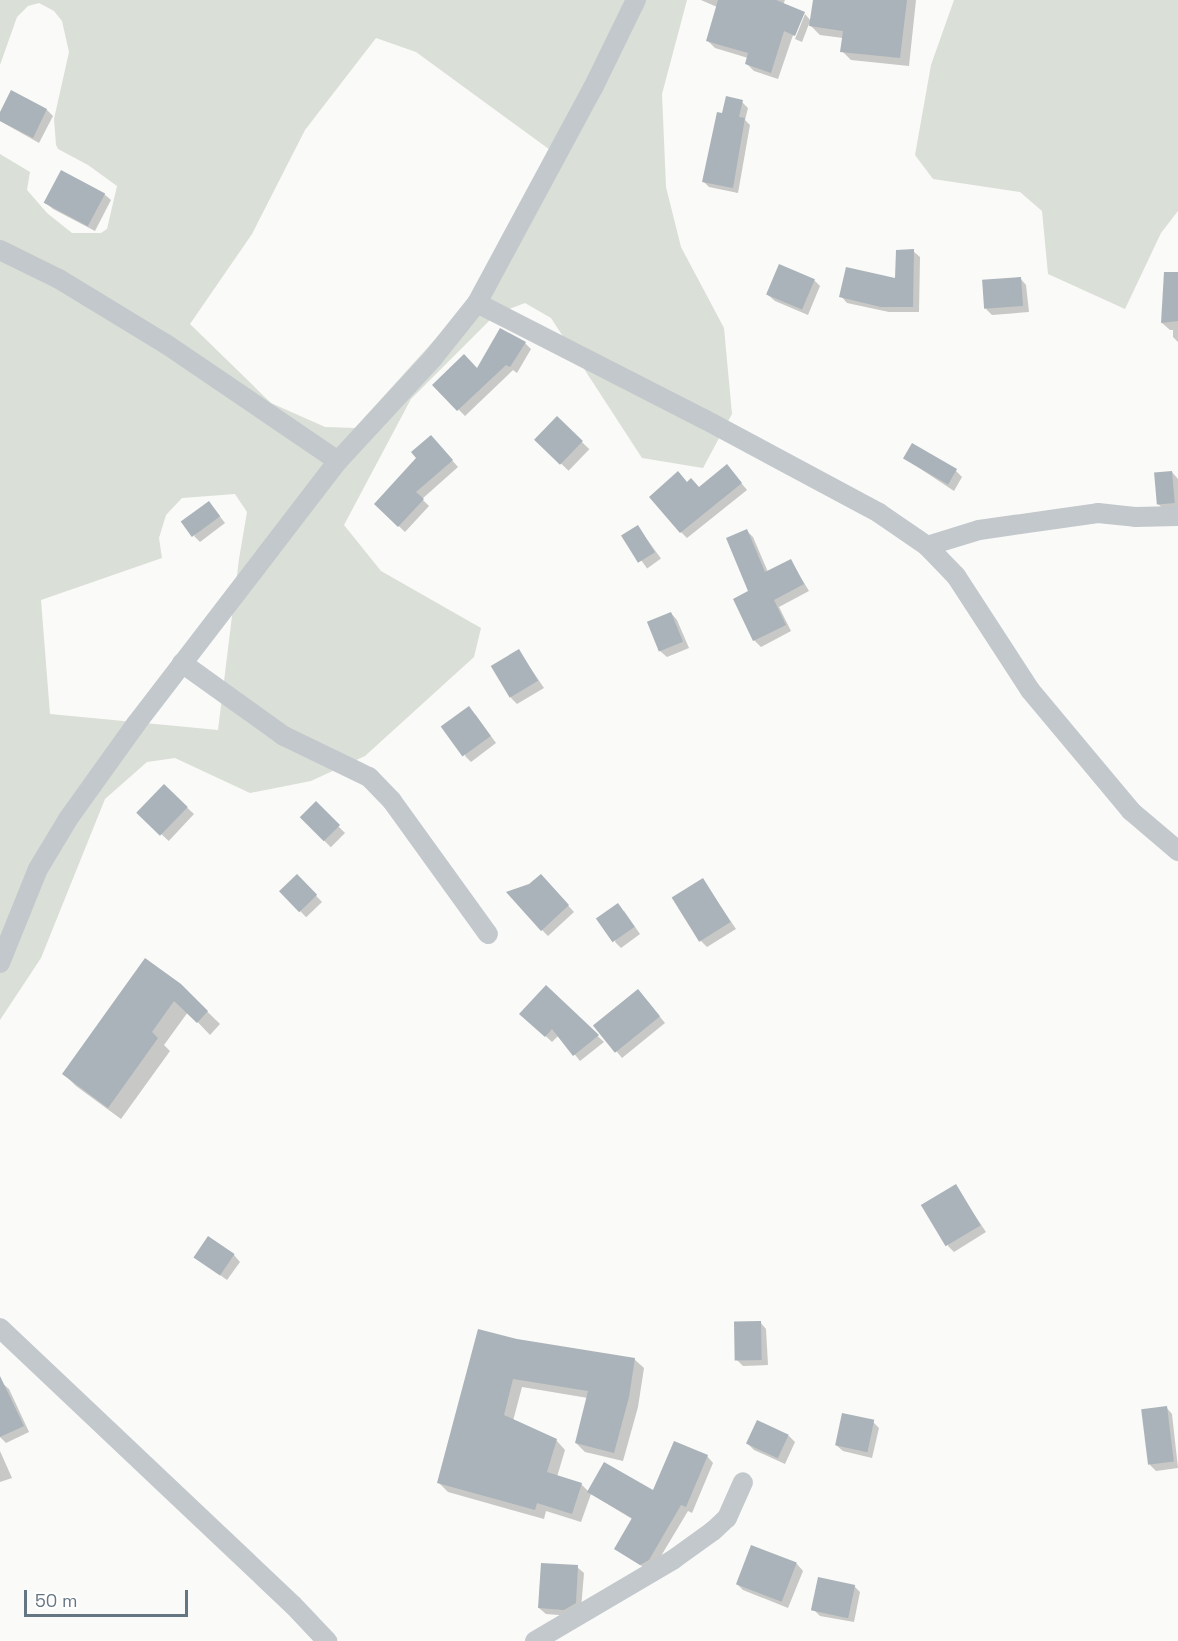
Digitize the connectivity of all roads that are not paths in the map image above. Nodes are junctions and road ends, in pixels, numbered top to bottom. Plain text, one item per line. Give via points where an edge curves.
1 (636, 0) edge
2 (0, 250) edge
3 (477, 303) junction
4 (338, 461) junction
5 (1178, 516) edge
6 (927, 546) junction
7 (182, 663) junction
8 (1178, 851) edge
9 (488, 934) dead end
10 (0, 963) edge
11 (0, 1328) edge
12 (743, 1482) dead end
13 (327, 1641) edge
14 (535, 1641) edge

1 - 3 street
2 - 4 street via 59,279 166,344
3 - 4 street via 433,358
3 - 6 street via 524,324 879,513
4 - 7 street
5 - 6 street via 1098,513 979,530
6 - 8 street via 956,576 1038,699 1131,811
7 - 9 street via 284,736 369,777 392,801
7 - 10 street via 68,819 38,869
11 - 13 street
12 - 14 street via 727,1518 713,1531 674,1559

